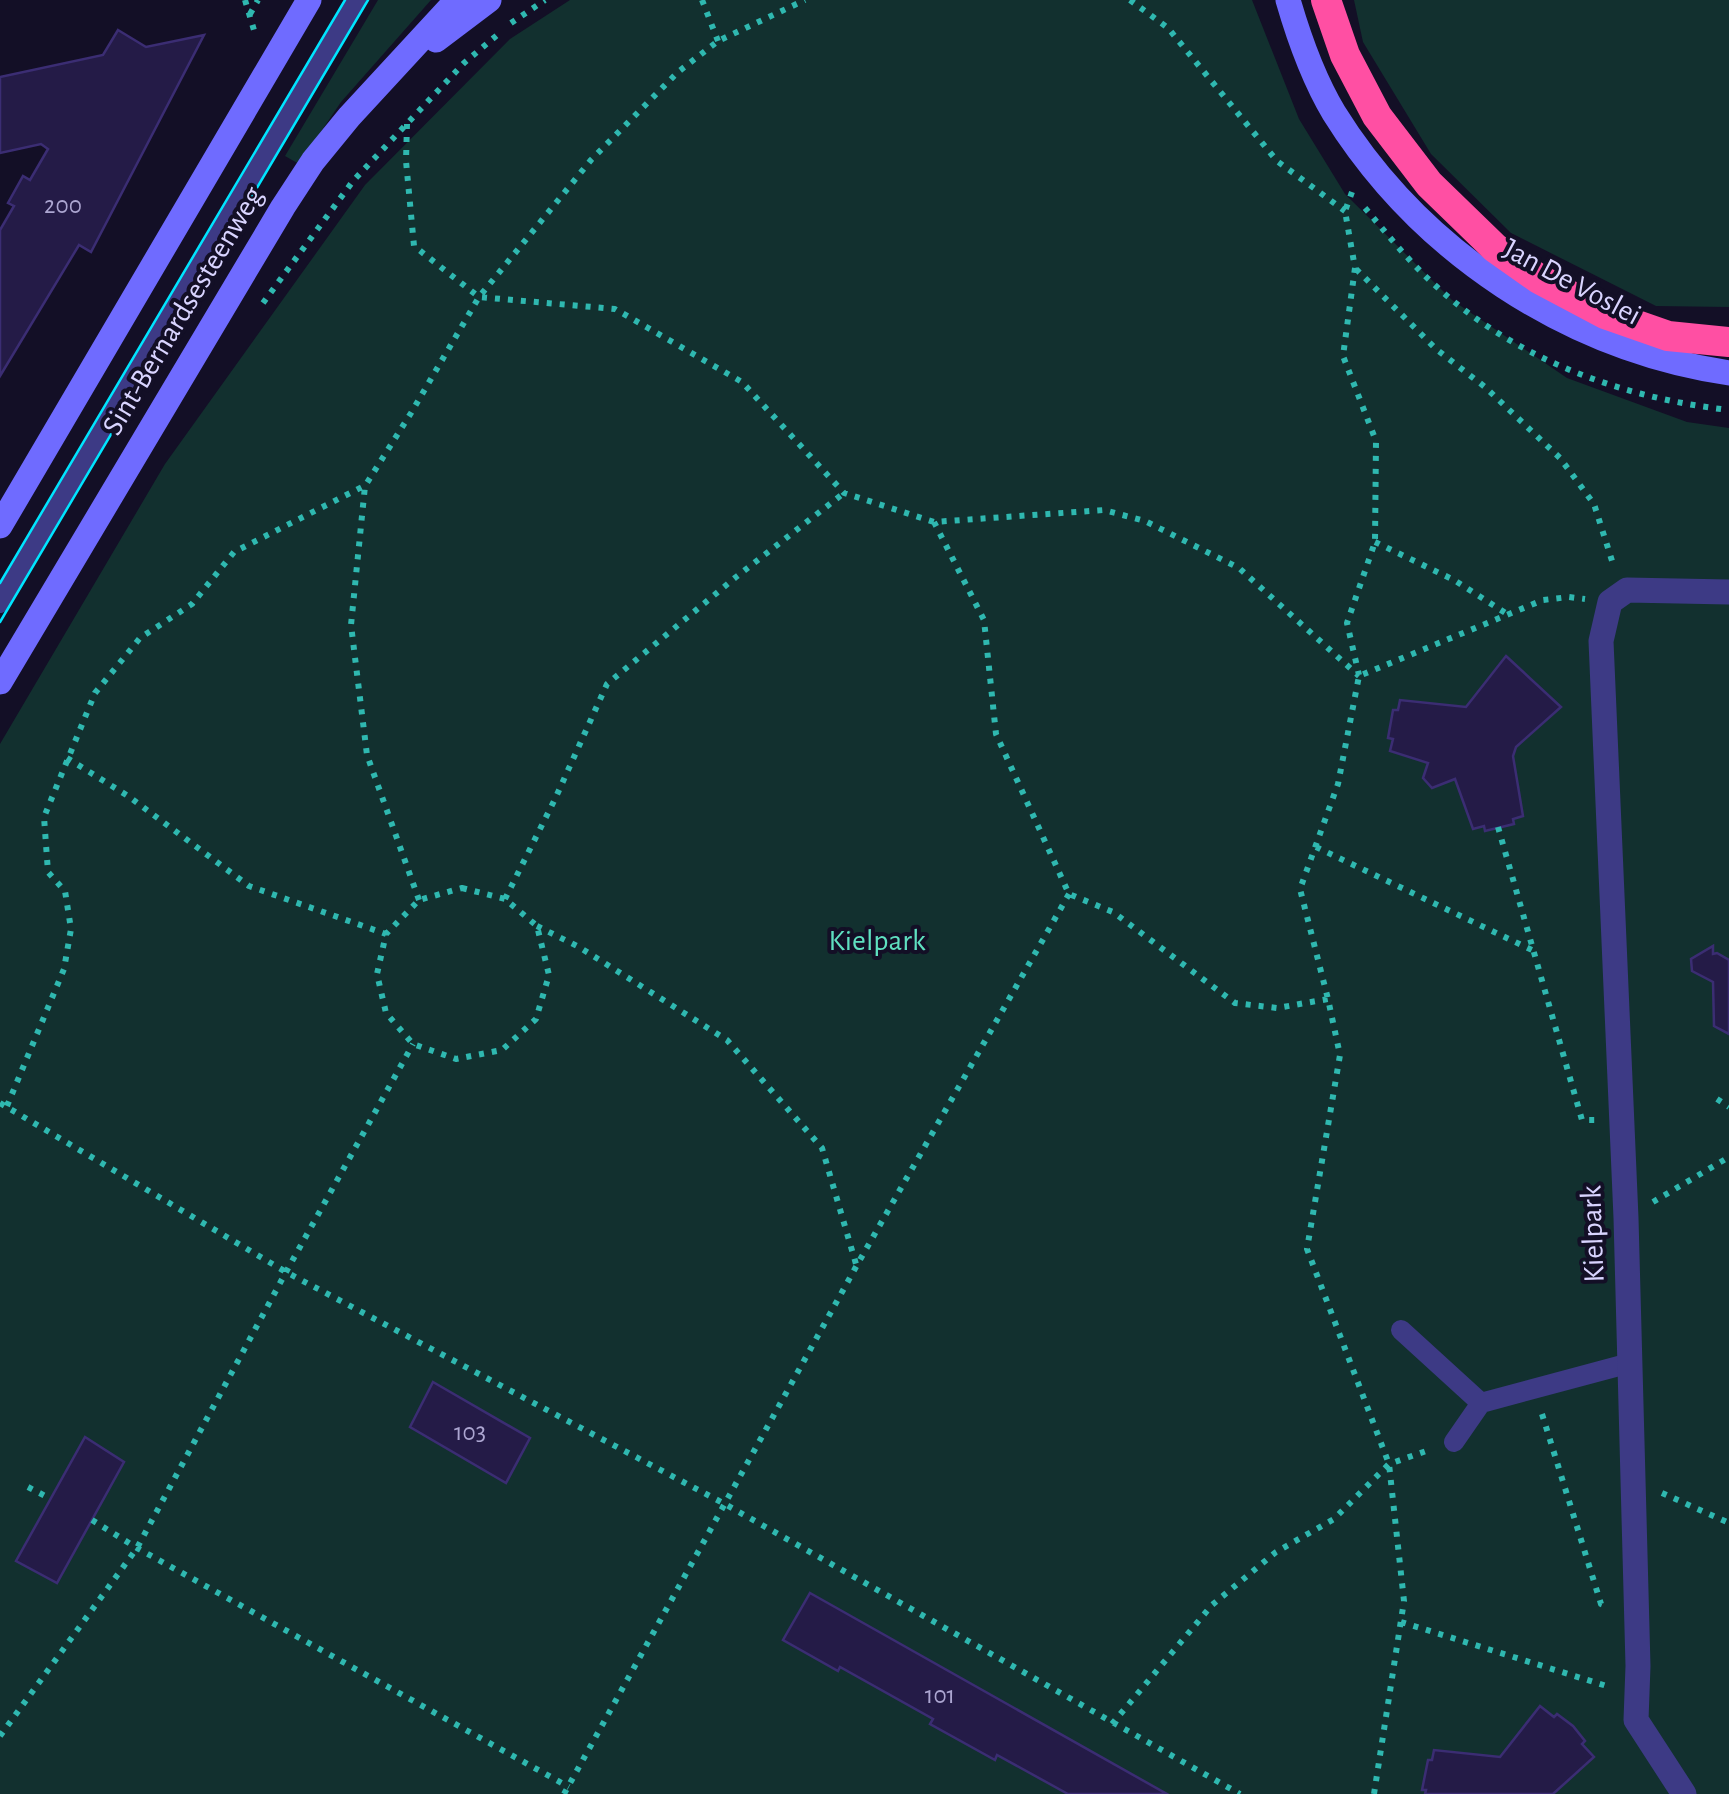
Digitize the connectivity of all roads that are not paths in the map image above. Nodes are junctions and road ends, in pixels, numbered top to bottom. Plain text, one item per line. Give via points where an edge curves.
1 (356, 0) edge
2 (457, 0) edge
3 (490, 0) edge
4 (1288, 0) edge
5 (1326, 0) edge
6 (308, 1) edge
7 (388, 76) junction
8 (1729, 342) edge
9 (1729, 373) edge
10 (0, 526) edge
11 (1729, 592) edge
12 (0, 603) edge
13 (0, 682) edge
14 (1401, 1330) dead end
15 (1630, 1362) junction
16 (1480, 1403) junction
17 (1454, 1442) road end
18 (1684, 1794) edge

1 - 12 lane
2 - 7 street, Sint-Bernardsesteenweg
3 - 7 street
4 - 9 street, Jan De Voslei via 1332,110 1430,230 1516,295 1575,326 1642,355
5 - 8 highway via 1377,116 1429,184 1496,248 1605,314 1668,336
6 - 10 street, Sint-Bernardsesteenweg
7 - 13 street, Sint-Bernardsesteenweg via 325,146 283,208
11 - 15 street, Kielpark via 1619,596 1602,641
14 - 16 lane
15 - 16 lane
15 - 18 street, Kielpark via 1636,1720
16 - 17 lane

